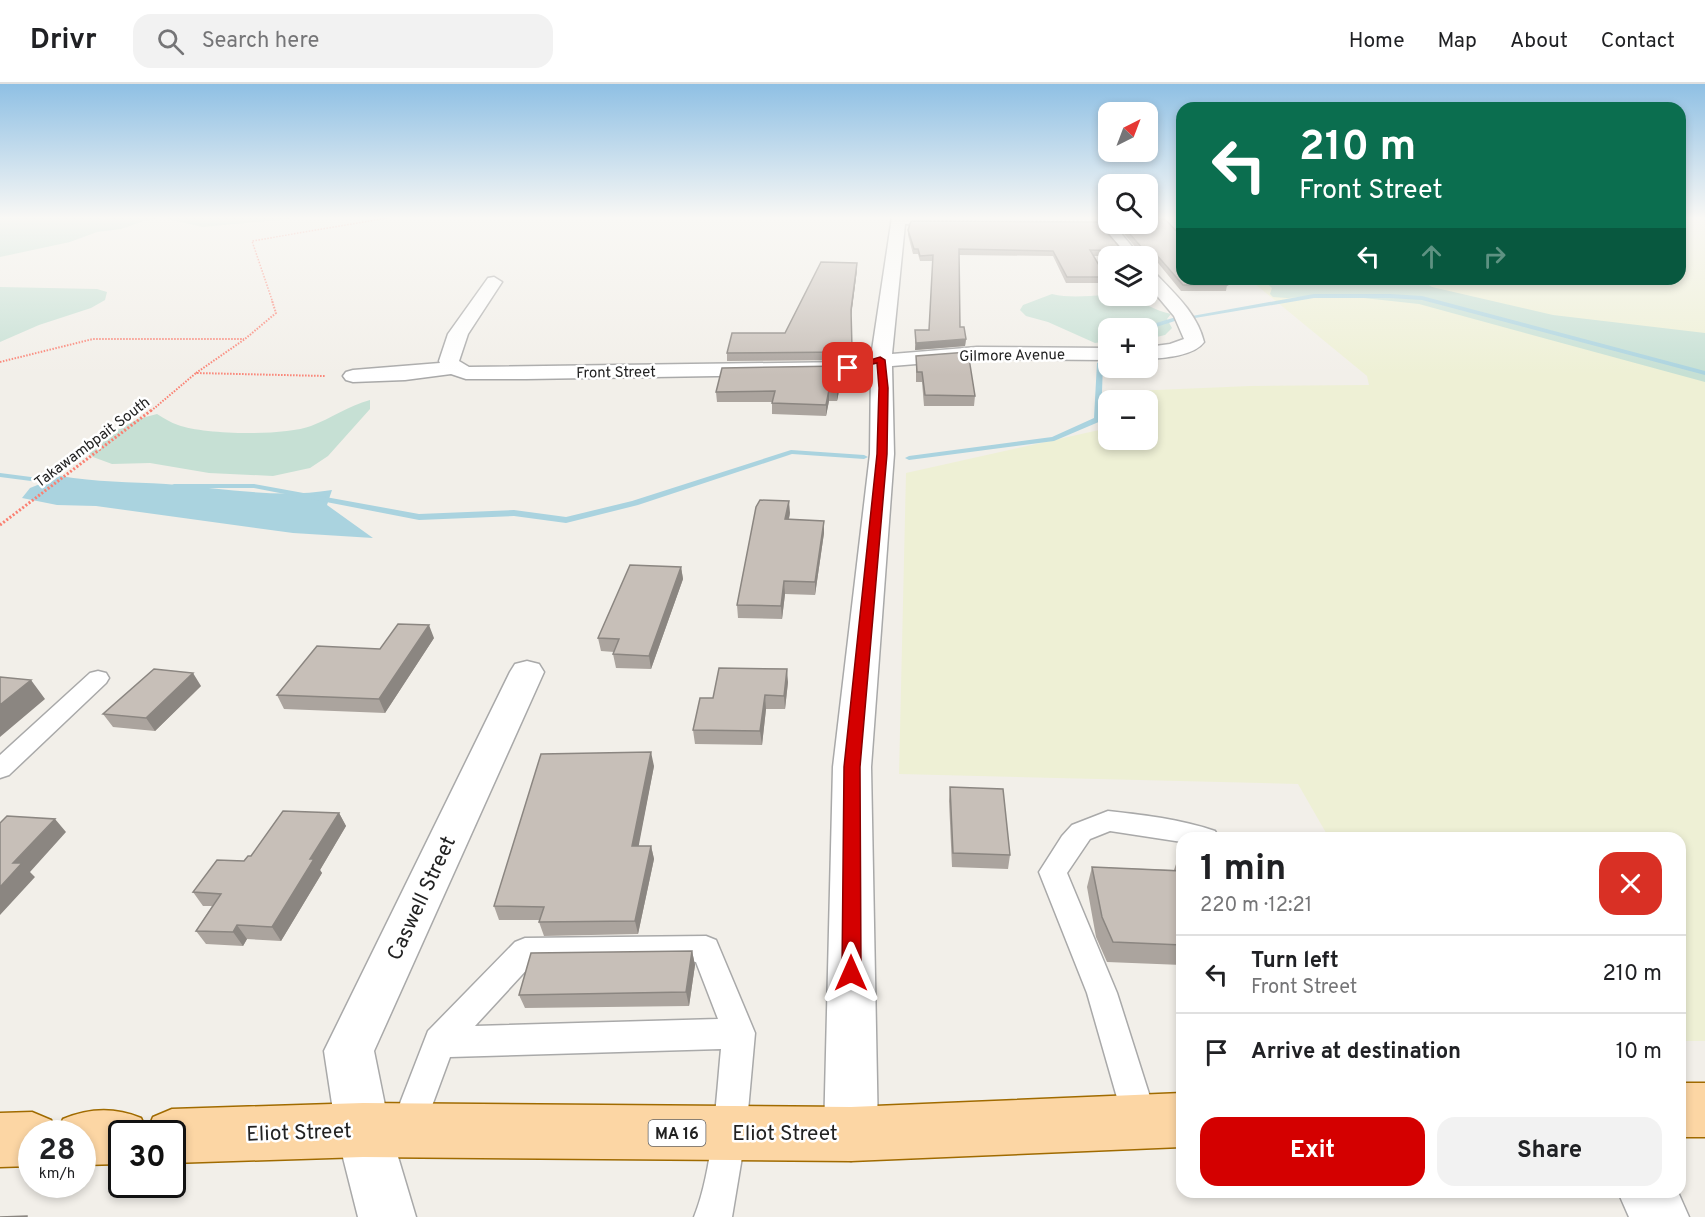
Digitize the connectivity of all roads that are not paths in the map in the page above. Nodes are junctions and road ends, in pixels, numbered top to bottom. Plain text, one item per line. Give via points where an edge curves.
1 (892, 270) edge
2 (494, 282) dead end
3 (1158, 287) edge
4 (1158, 352) edge
5 (1098, 354) edge
6 (880, 360) junction
7 (453, 368) junction
8 (353, 376) road end
9 (527, 672) dead end
10 (98, 678) dead end
11 (0, 769) edge
12 (1181, 832) edge
13 (738, 1033) junction
14 (439, 1042) junction
15 (1686, 1110) edge
16 (1705, 1110) edge
17 (1161, 1121) edge
18 (385, 1130) junction
19 (729, 1133) junction
20 (851, 1134) junction
21 (186, 1136) edge
22 (18, 1139) edge
23 (0, 1140) edge
24 (1649, 1198) edge
25 (387, 1217) edge
26 (712, 1217) edge
27 (1660, 1217) edge

1 - 6 street
2 - 7 street via 458,334 448,361
3 - 4 street via 1184,315 1194,342
5 - 6 street, Gilmore Avenue
6 - 7 street, Front Street via 848,368 746,370 466,373
6 - 20 street via 884,388 882,454 852,767
7 - 8 street, Front Street
9 - 18 street, Caswell Street via 349,1051
10 - 11 lane
12 - 17 lane via 1108,821 1081,832 1053,873
13 - 14 lane
13 - 14 lane via 706,949 525,951
13 - 19 lane
14 - 18 lane
15 - 16 main road
17 - 20 main road, Eliot Street / MA 16
18 - 19 main road, Eliot Street / MA 16
18 - 21 main road, Eliot Street / MA 16
18 - 25 street, Caswell Street
19 - 20 main road, Eliot Street / MA 16
19 - 26 lane via 717,1210
22 - 23 main road
24 - 27 street

